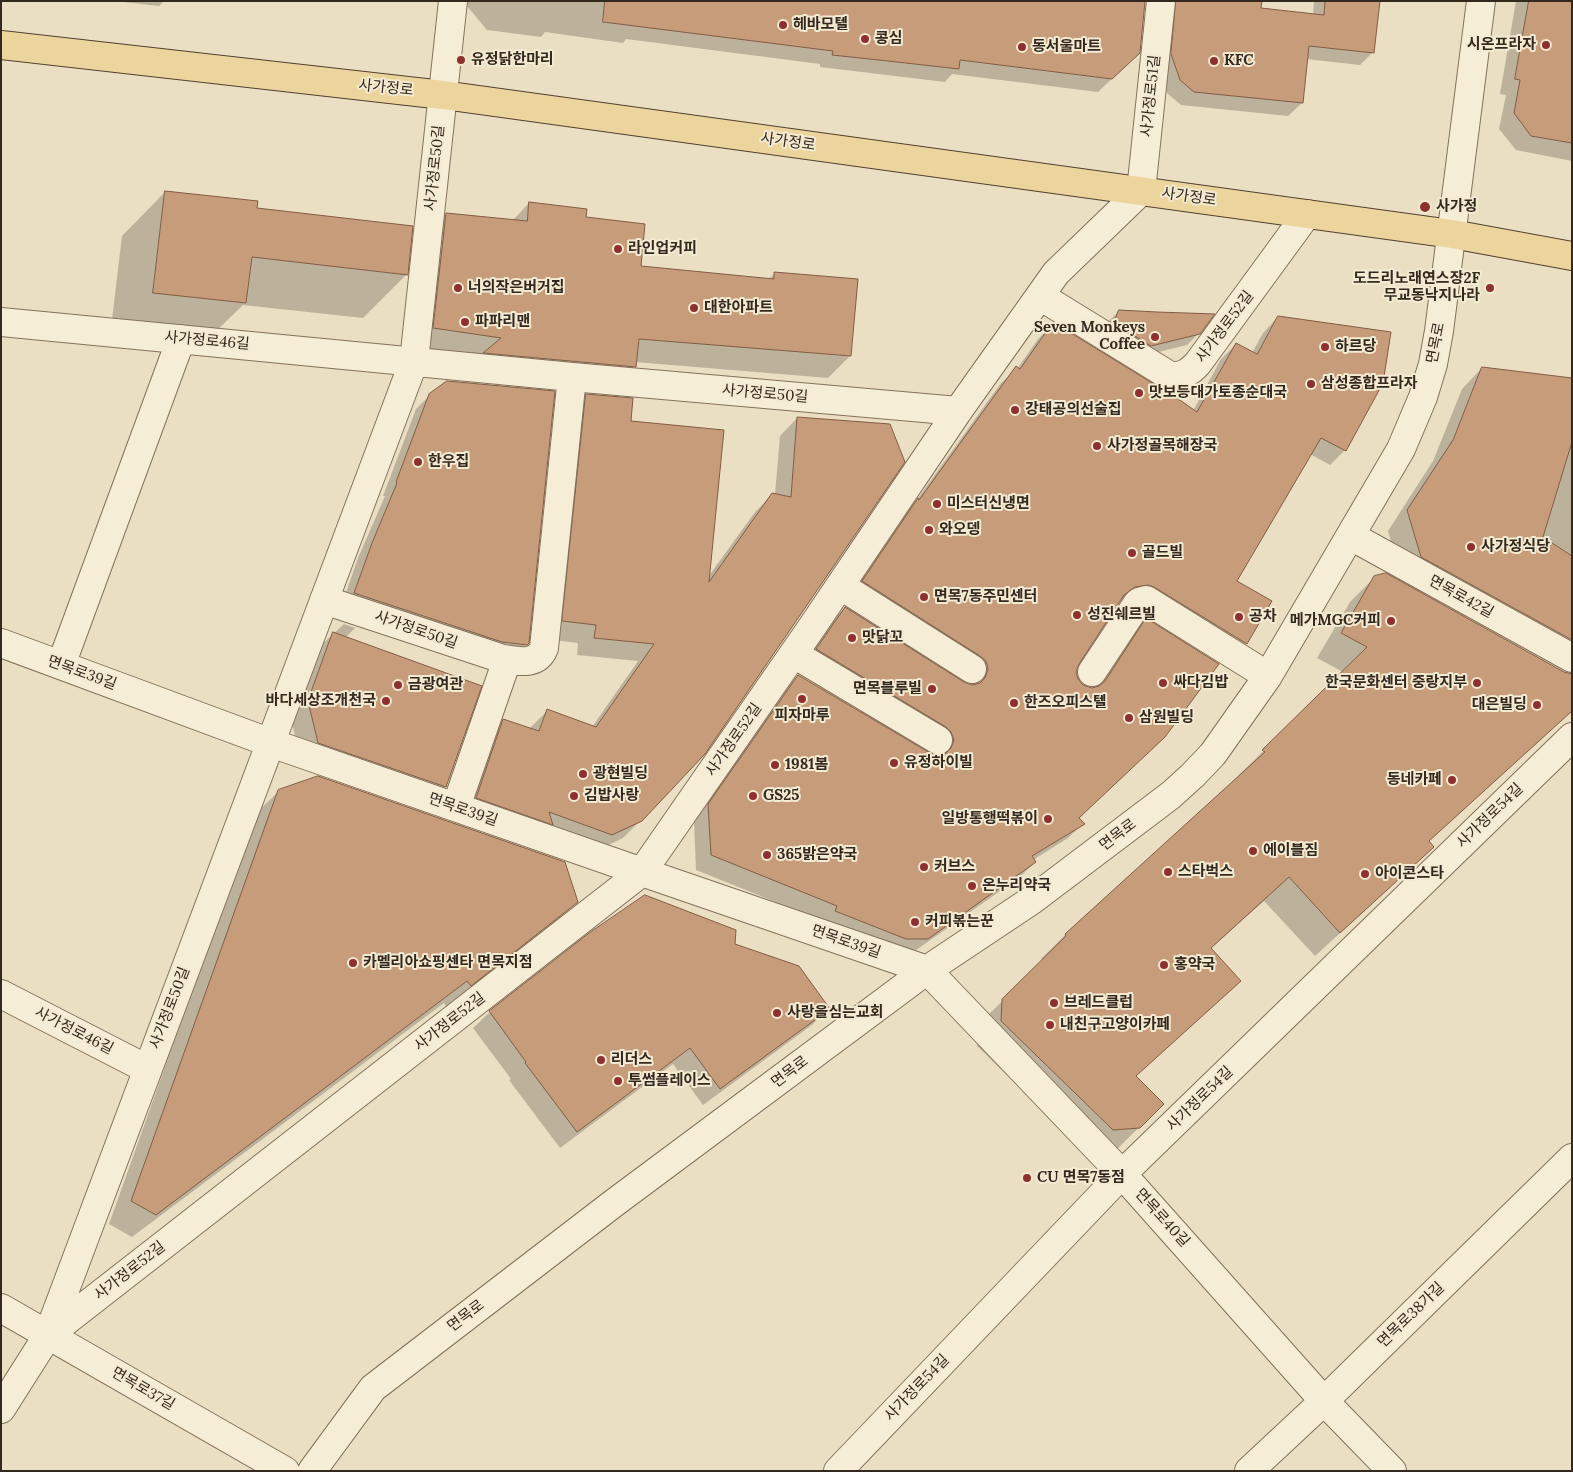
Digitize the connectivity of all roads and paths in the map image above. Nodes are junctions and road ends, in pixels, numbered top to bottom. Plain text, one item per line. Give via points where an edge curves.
1 (453, 1) edge
2 (1161, 1) edge
3 (1481, 1) edge
4 (1, 45) edge
5 (443, 95) junction
6 (1141, 191) junction
7 (1308, 214) junction
8 (1452, 234) junction
9 (1572, 256) edge
10 (1040, 296) junction
11 (1, 322) edge
12 (181, 339) junction
13 (414, 361) junction
14 (572, 377) junction
15 (958, 411) junction
16 (1351, 536) junction
17 (840, 586) junction
18 (324, 600) junction
19 (1, 643) edge
20 (794, 654) junction
21 (1572, 658) edge
22 (507, 660) junction
23 (61, 665) junction
24 (972, 669) dead end
25 (1092, 672) dead end
26 (1268, 676) junction
27 (1572, 737) edge
28 (938, 740) dead end
29 (271, 743) junction
30 (456, 807) junction
31 (642, 872) junction
32 (927, 970) junction
33 (1, 994) edge
34 (147, 1069) junction
35 (1572, 1158) edge
36 (1122, 1174) junction
37 (1, 1308) edge
38 (48, 1335) junction
39 (1324, 1401) junction
40 (1, 1408) edge
41 (285, 1471) edge
42 (312, 1471) edge
43 (838, 1471) edge
44 (1249, 1471) edge
45 (1392, 1471) edge

1 - 5 street, 사가정로50길
2 - 6 street, 사가정로51길
3 - 8 street, 면목로
4 - 5 main road, 사가정로
5 - 6 main road, 사가정로
5 - 13 street, 사가정로50길
6 - 7 main road, 사가정로
6 - 10 street, 사가정로52길 via 1056,272
7 - 8 main road, 사가정로
7 - 10 street, 사가정로52길 via 1187,374 1170,376
8 - 9 main road, 사가정로
8 - 16 street, 면목로 via 1439,331 1423,397 1400,449
10 - 15 street, 사가정로52길
11 - 12 street, 사가정로46길
12 - 13 street, 사가정로46길
12 - 23 street
13 - 14 street, 사가정로50길
13 - 18 street, 사가정로50길
14 - 15 street, 사가정로50길
14 - 22 street, 사가정로50길 via 544,648 541,655 531,661
15 - 17 street, 사가정로52길
16 - 21 street, 면목로42길
16 - 26 street, 면목로
17 - 20 street, 사가정로52길
17 - 24 street
18 - 22 street, 사가정로50길
18 - 29 street, 사가정로50길
19 - 23 street, 면목로39길
20 - 28 street
20 - 31 street, 사가정로52길
22 - 30 street
23 - 29 street, 면목로39길
25 - 26 street via 1137,604 1146,600
26 - 32 street, 면목로 via 1213,754 1171,795 1032,900
27 - 36 street, 사가정로54길
29 - 30 street, 면목로39길
29 - 34 street, 사가정로50길
30 - 31 street, 면목로39길
31 - 32 street, 면목로39길
31 - 38 street, 사가정로52길
32 - 36 street, 면목로40길
32 - 42 street, 면목로 via 372,1388
33 - 34 street, 사가정로46길
34 - 38 street, 사가정로50길
35 - 39 street, 면목로38가길
36 - 39 street, 면목로40길
36 - 43 street, 사가정로54길
37 - 38 street, 면목로37길
38 - 40 street, 사가정로50길
38 - 41 street, 면목로37길
39 - 44 street, 면목로38가길
39 - 45 street, 면목로40길

